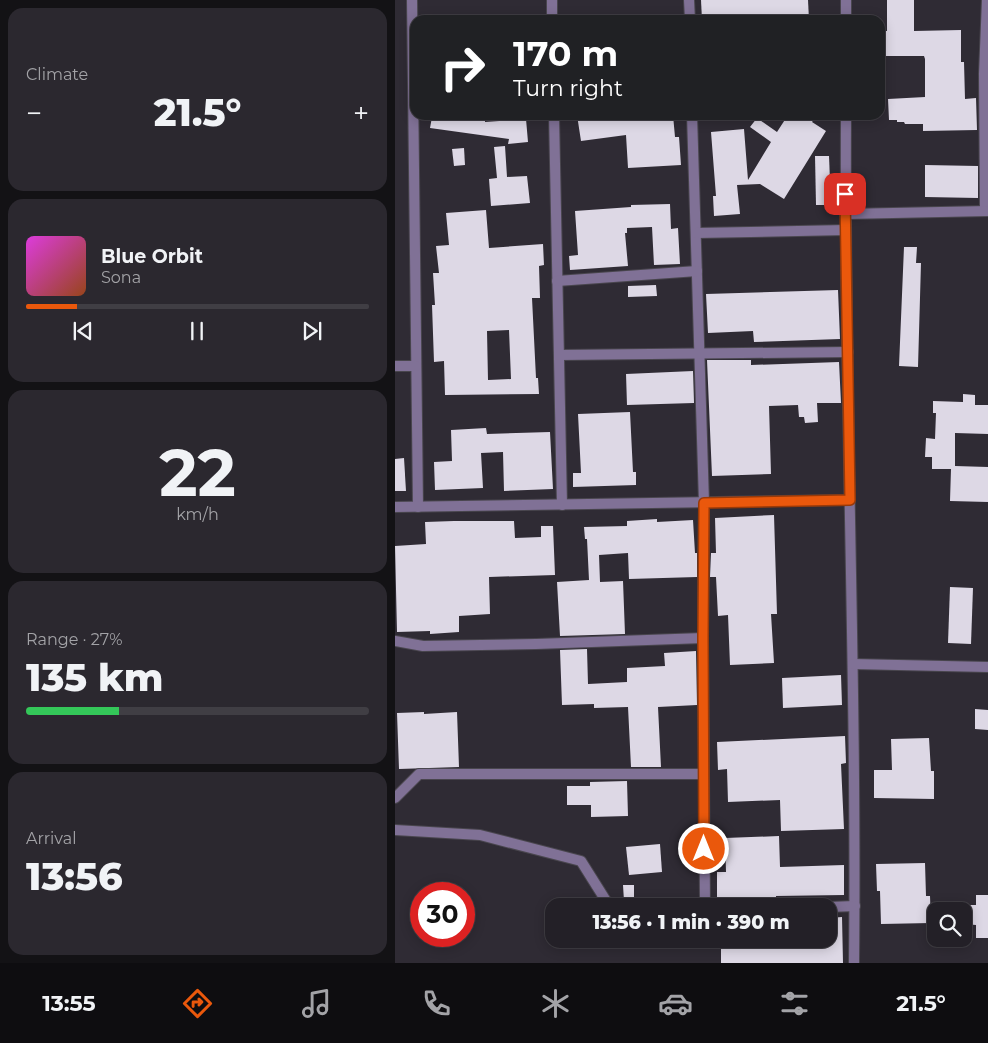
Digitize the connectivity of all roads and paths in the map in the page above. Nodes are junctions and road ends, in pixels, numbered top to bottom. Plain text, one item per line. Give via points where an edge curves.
1 (412, 0) edge
2 (551, 0) edge
3 (689, 0) edge
4 (846, 0) edge
5 (987, 0) edge
6 (412, 15) edge
7 (552, 15) edge
8 (690, 15) edge
9 (846, 15) edge
10 (986, 74) edge
11 (413, 120) edge
12 (554, 120) edge
13 (693, 120) edge
14 (846, 120) edge
15 (986, 212) edge
16 (845, 214) junction
17 (846, 230) junction
18 (696, 232) junction
19 (697, 272) junction
20 (557, 281) junction
21 (848, 352) junction
22 (699, 353) junction
23 (559, 355) junction
24 (395, 366) edge
25 (416, 366) junction
26 (850, 500) junction
27 (704, 503) junction
28 (562, 505) junction
29 (395, 507) edge
30 (418, 507) junction
31 (703, 638) junction
32 (395, 641) edge
33 (853, 664) junction
34 (988, 667) edge
35 (704, 774) junction
36 (395, 798) edge
37 (395, 830) edge
38 (605, 898) edge
39 (705, 898) edge
40 (855, 906) junction
41 (837, 907) edge
42 (854, 963) edge

1 - 6 street
2 - 7 street
3 - 8 street
4 - 9 street
5 - 10 street
10 - 15 street
11 - 25 street
12 - 20 street
13 - 18 street
14 - 16 street
15 - 16 street
16 - 17 street
17 - 18 street
17 - 21 street
18 - 19 street
19 - 20 street
19 - 22 street
20 - 23 street
21 - 22 street
21 - 26 street
22 - 23 street
22 - 27 street
23 - 28 street
24 - 25 street
25 - 30 street
26 - 27 street
26 - 33 street
27 - 28 street
27 - 31 street
28 - 30 street
29 - 30 street
31 - 32 street via 423,646
31 - 35 street
33 - 34 street
33 - 40 street
35 - 36 street via 419,774
35 - 39 street
37 - 38 street via 480,835 581,861
40 - 41 street
40 - 42 street

